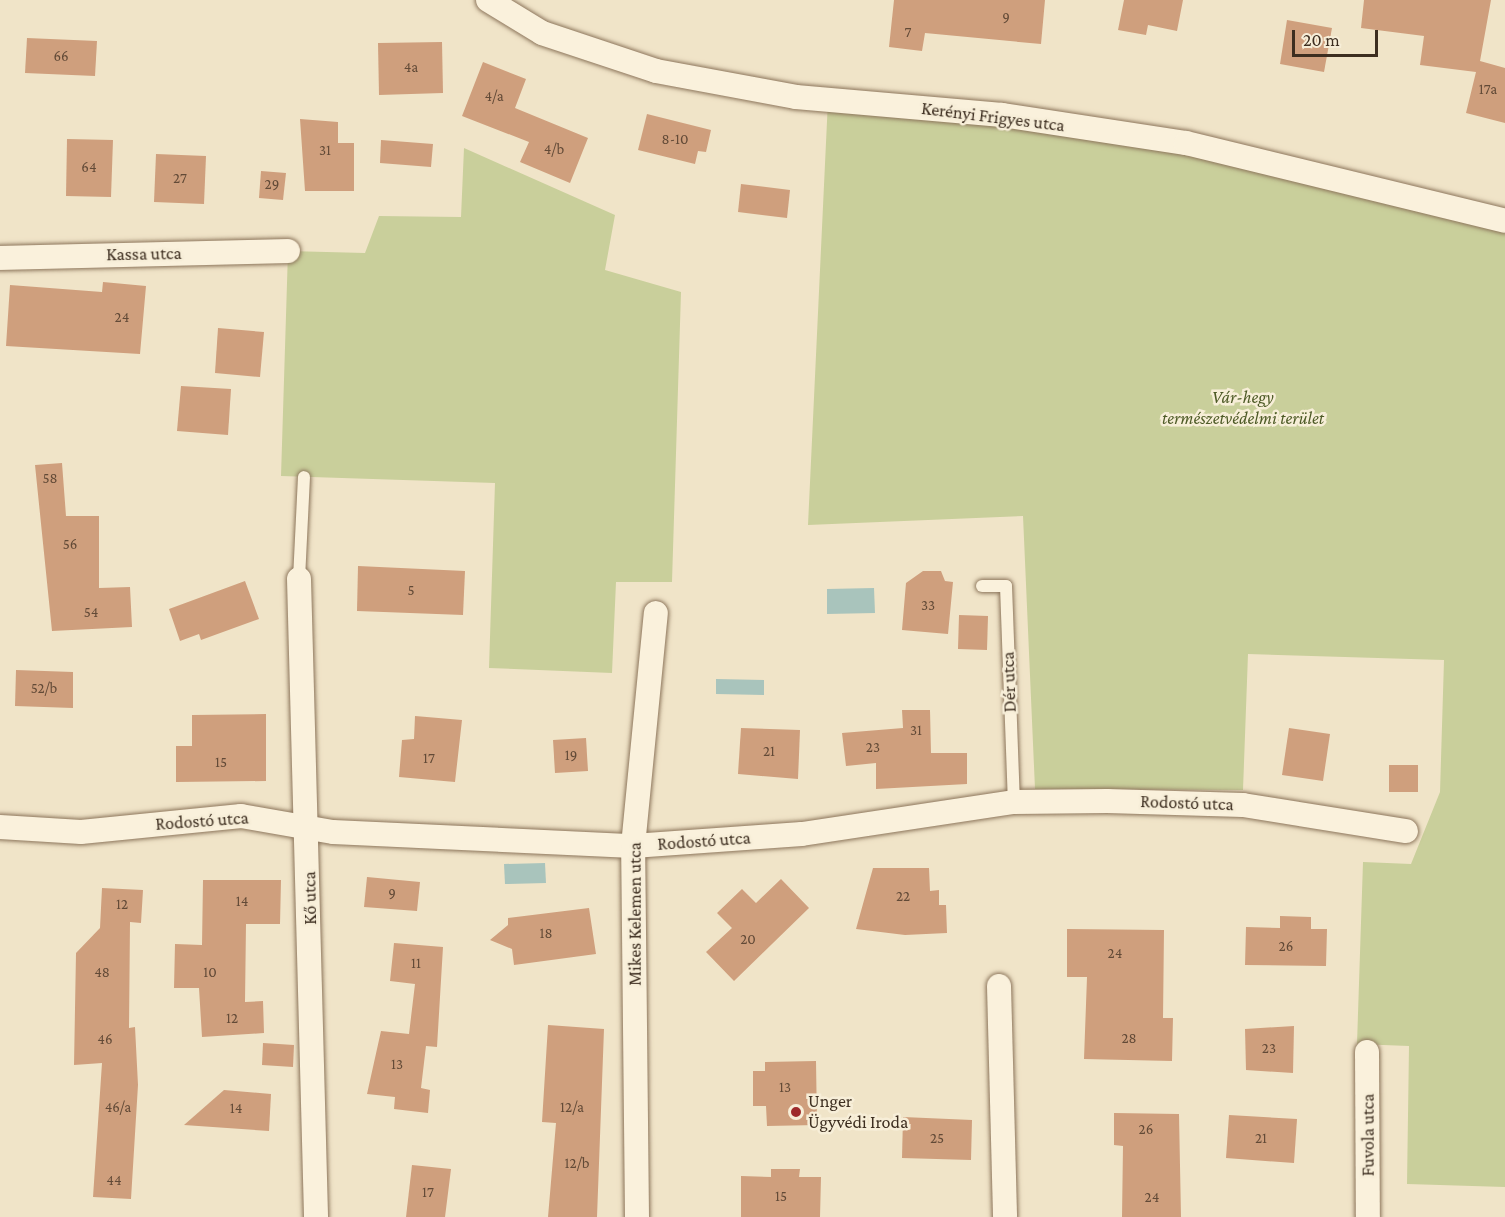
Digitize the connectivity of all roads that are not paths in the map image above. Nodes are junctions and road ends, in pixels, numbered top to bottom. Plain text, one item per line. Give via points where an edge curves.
1 (488, 0) edge
2 (1505, 221) edge
3 (288, 251) dead end
4 (0, 258) edge
5 (304, 477) dead end
6 (299, 579) joint
7 (982, 586) dead end
8 (656, 613) dead end
9 (1014, 802) junction
10 (0, 827) edge
11 (309, 827) junction
12 (1406, 831) dead end
13 (633, 846) junction
14 (999, 986) dead end
15 (1367, 1052) dead end
16 (316, 1217) edge
17 (637, 1217) edge
18 (1005, 1217) edge
19 (1368, 1217) edge

1 - 2 street, Kerényi Frigyes utca via 542,33 656,71 796,98 1002,115 1186,143
3 - 4 street, Kassa utca
5 - 6 lane
6 - 11 street, Kő utca
7 - 9 lane, Dér utca via 1006,586
8 - 13 street, Mikes Kelemen utca
9 - 12 street, Rodostó utca via 1243,805
9 - 13 street, Rodostó utca via 802,834
10 - 11 street, Rodostó utca via 81,831 241,816
11 - 13 street, Rodostó utca
11 - 16 street, Kő utca
13 - 17 street, Mikes Kelemen utca
14 - 18 street
15 - 19 street, Fuvola utca

